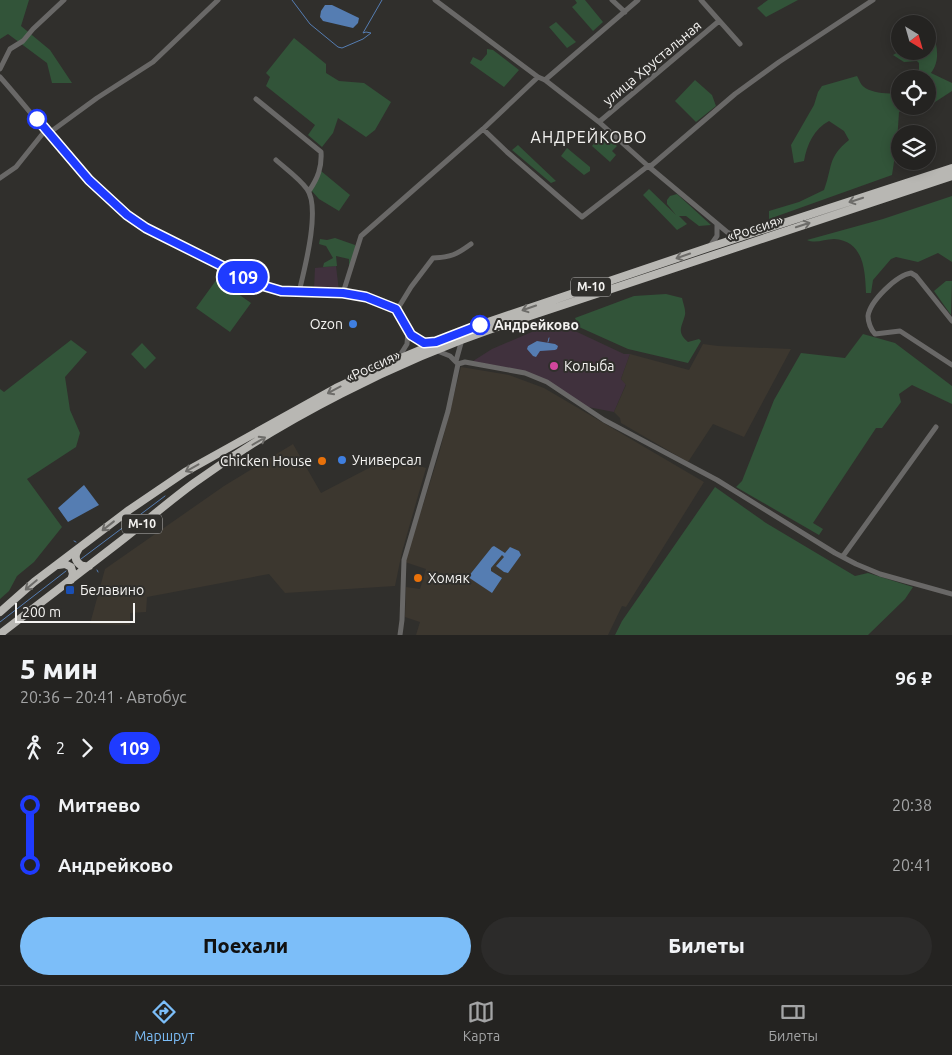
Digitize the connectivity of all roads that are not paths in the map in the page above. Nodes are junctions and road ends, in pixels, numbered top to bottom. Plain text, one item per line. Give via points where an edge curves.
1 (64, 0) edge
2 (218, 0) edge
3 (435, 0) edge
4 (612, 0) edge
5 (638, 0) edge
6 (701, 0) edge
7 (873, 0) edge
8 (625, 12) junction
9 (719, 21) junction
10 (740, 44) dead end
11 (0, 69) edge
12 (0, 77) edge
13 (538, 77) junction
14 (545, 80) junction
15 (256, 99) dead end
16 (599, 122) junction
17 (483, 129) junction
18 (49, 133) junction
19 (276, 160) dead end
20 (648, 166) junction
21 (952, 168) edge
22 (952, 176) edge
23 (0, 178) edge
24 (309, 191) junction
25 (717, 224) junction
26 (746, 236) junction
27 (471, 244) dead end
28 (707, 248) junction
29 (299, 292) junction
30 (343, 293) junction
31 (397, 310) junction
32 (952, 322) edge
33 (500, 326) junction
34 (408, 330) junction
35 (438, 342) junction
36 (461, 343) junction
37 (440, 352) junction
38 (394, 361) junction
39 (457, 363) junction
40 (952, 365) edge
41 (306, 413) junction
42 (936, 426) dead end
43 (79, 548) junction
44 (843, 556) junction
45 (57, 565) junction
46 (89, 566) junction
47 (71, 580) junction
48 (952, 594) edge
49 (0, 612) edge
50 (0, 634) edge
51 (400, 635) edge

1 - 11 street via 10,49
2 - 18 street via 153,62
3 - 13 street
4 - 8 street
5 - 8 street
6 - 9 street
7 - 20 street via 735,94 652,166
8 - 14 street
9 - 10 street
9 - 16 street, улица Хрустальная
12 - 18 street
13 - 14 street
13 - 17 street
14 - 16 street
15 - 24 street via 321,152 322,164
16 - 20 street
17 - 20 street via 582,217
17 - 30 street via 361,236
18 - 23 street via 44,132 16,167
18 - 29 street via 89,180 138,223 260,285
19 - 24 street
20 - 25 street
21 -> 26 highway, «Россия» / М-10
33 -> 22 highway, «Россия» / М-10
24 - 29 street via 312,218
25 - 26 street via 729,234
25 - 28 street via 716,239
26 - 28 highway, «Россия» / М-10
27 - 31 street via 457,255 432,258
28 -> 35 highway, «Россия» / М-10
29 - 30 street
30 - 31 street via 362,296
31 - 34 street
32 - 40 street via 911,273 893,282 872,307 868,317 872,330 877,334 900,331
33 - 36 highway
33 - 41 highway, «Россия» / М-10 via 379,376
34 - 35 street via 420,341
34 - 38 street via 406,348
35 - 38 highway, «Россия» / М-10
36 - 37 highway
36 - 39 street
37 - 39 street
37 - 41 highway
38 -> 43 highway, «Россия» / М-10 via 336,388 185,472
39 - 44 street via 526,373 547,382 604,420 717,480
39 - 51 street via 448,411 404,560
46 -> 41 highway, «Россия» / М-10 via 194,483
42 - 44 street
43 - 45 highway, «Россия» / М-10
43 - 46 highway via 76,561 82,566
44 - 48 street via 880,574
45 - 47 highway via 64,563 71,567
45 -> 49 highway, «Россия» / М-10
46 - 47 highway, «Россия» / М-10
47 - 50 highway, «Россия» / М-10

